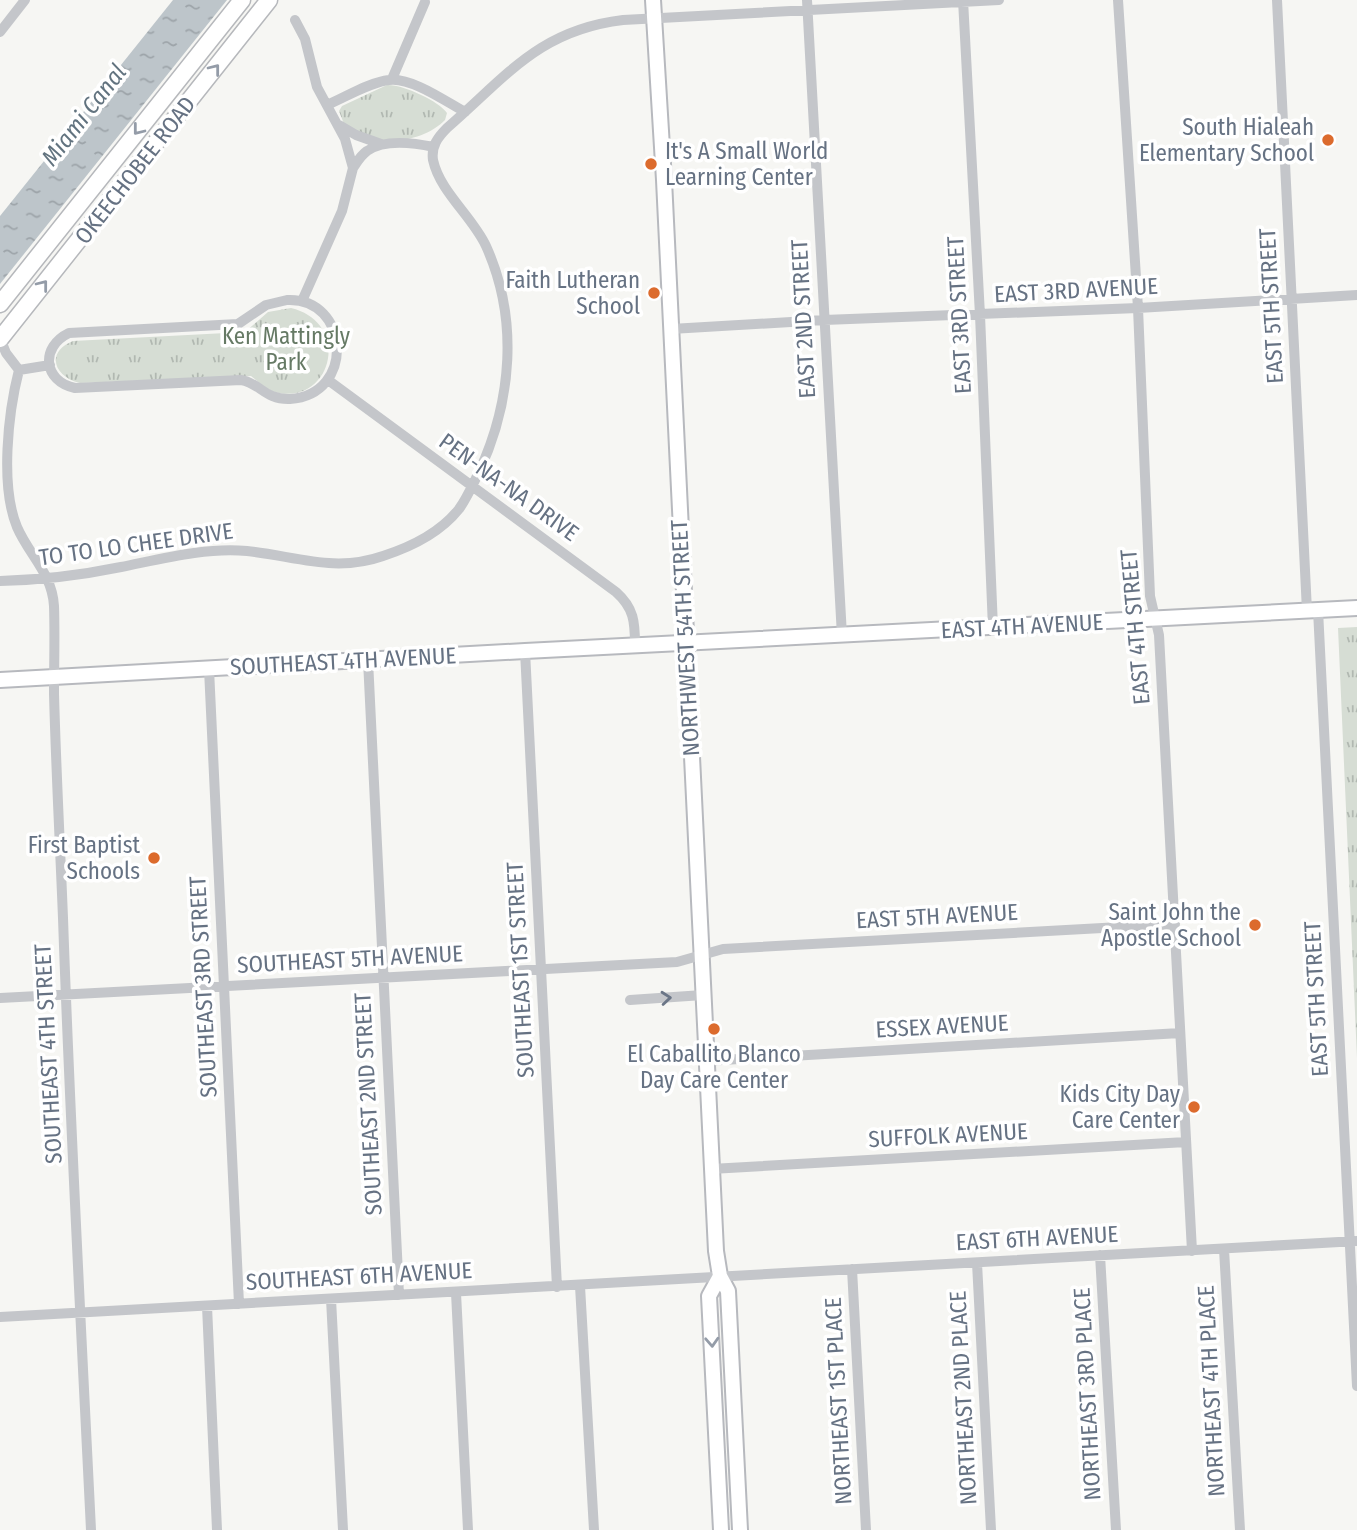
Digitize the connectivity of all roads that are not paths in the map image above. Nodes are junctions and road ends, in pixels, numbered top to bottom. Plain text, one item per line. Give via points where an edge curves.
1 (25, 0) edge
2 (242, 0) edge
3 (270, 0) edge
4 (653, 0) edge
5 (999, 0) edge
6 (1118, 0) edge
7 (1278, 0) edge
8 (963, 1) edge
9 (425, 2) dead end
10 (807, 5) edge
11 (654, 17) junction
12 (295, 19) dead end
13 (0, 32) edge
14 (392, 79) junction
15 (327, 106) junction
16 (465, 112) junction
17 (337, 123) junction
18 (384, 145) junction
19 (433, 147) junction
20 (353, 168) junction
21 (1357, 295) edge
22 (4, 299) edge
23 (1292, 299) junction
24 (302, 301) junction
25 (1138, 308) junction
26 (981, 316) junction
27 (824, 320) junction
28 (671, 329) junction
29 (0, 339) edge
30 (50, 365) junction
31 (19, 370) junction
32 (328, 380) junction
33 (472, 487) junction
34 (47, 577) junction
35 (0, 581) edge
36 (1357, 608) edge
37 (1312, 611) junction
38 (1154, 619) junction
39 (993, 628) junction
40 (842, 636) junction
41 (687, 642) junction
42 (635, 645) junction
43 (525, 651) junction
44 (368, 660) junction
45 (209, 669) junction
46 (54, 677) junction
47 (0, 681) edge
48 (1175, 924) junction
49 (701, 954) junction
50 (541, 969) junction
51 (383, 978) junction
52 (224, 987) junction
53 (65, 995) junction
54 (703, 995) junction
55 (0, 998) edge
56 (630, 1000) dead end
57 (1180, 1033) junction
58 (706, 1061) junction
59 (1186, 1142) junction
60 (711, 1170) junction
61 (1353, 1241) edge
62 (1224, 1249) junction
63 (1192, 1251) junction
64 (1100, 1255) junction
65 (977, 1263) junction
66 (852, 1269) junction
67 (720, 1276) junction
68 (580, 1286) junction
69 (557, 1287) junction
70 (456, 1293) junction
71 (399, 1295) junction
72 (331, 1299) junction
73 (239, 1304) junction
74 (206, 1306) junction
75 (80, 1312) junction
76 (0, 1317) edge
77 (1357, 1386) edge
78 (718, 1466) junction
79 (91, 1530) edge
80 (217, 1530) edge
81 (343, 1530) edge
82 (468, 1530) edge
83 (594, 1530) edge
84 (721, 1530) edge
85 (728, 1530) edge
86 (740, 1530) edge
87 (866, 1530) edge
88 (990, 1530) edge
89 (1116, 1530) edge
90 (1240, 1530) edge

1 - 13 street
2 -> 22 highway, OKEECHOBEE ROAD
29 -> 3 highway, OKEECHOBEE ROAD
4 - 11 main road, NORTHWEST 54TH STREET
5 - 8 street
6 - 25 street, EAST 4TH STREET
7 - 23 street, EAST 5TH STREET
8 - 10 street
8 - 26 street, EAST 3RD STREET
9 - 14 street
10 - 11 street
10 - 27 street, EAST 2ND STREET
11 - 16 street via 589,25 554,38 527,55
11 - 28 main road, NORTHWEST 54TH STREET
12 - 15 street via 305,39 313,79
14 - 15 street
14 - 16 street via 411,83
15 - 17 street
16 - 19 street
17 - 18 street
17 - 20 street
18 - 19 street
18 - 20 street via 368,150
19 - 33 street, TO TO LO CHEE DRIVE via 440,177 486,246 506,317 508,368 503,406
20 - 24 street via 342,211
21 - 23 street, EAST 3RD AVENUE
22 - 29 highway
23 - 25 street, EAST 3RD AVENUE
23 - 37 street, EAST 5TH STREET
24 - 30 street via 266,305 239,324 69,333 54,346
24 - 32 street via 324,314 335,333 336,361
25 - 26 street, EAST 3RD AVENUE
25 - 38 street, EAST 4TH STREET
26 - 27 street, EAST 3RD AVENUE
26 - 39 street, EAST 3RD STREET
27 - 28 street, EAST 3RD AVENUE
27 - 40 street, EAST 2ND STREET
28 - 41 main road, NORTHWEST 54TH STREET
29 - 31 street
30 - 31 street
30 - 32 street via 59,382 81,388 241,380 270,396 291,399 316,391
31 - 34 street, SOUTHEAST 4TH STREET via 8,436 10,508 21,536
32 - 33 street, PEN-NA-NA DRIVE
33 - 34 street, TO TO LO CHEE DRIVE via 460,508 433,533 365,561 316,563 231,550
33 - 42 street, PEN-NA-NA DRIVE via 626,601 634,618
34 - 35 street, TO TO LO CHEE DRIVE
34 - 46 street, SOUTHEAST 4TH STREET via 54,609
36 - 37 main road, EAST 4TH AVENUE
37 - 38 main road, EAST 4TH AVENUE
37 - 61 street, EAST 5TH STREET
38 - 39 main road, EAST 4TH AVENUE
38 - 48 street, EAST 4TH STREET via 1159,635
39 - 40 main road, EAST 4TH AVENUE
40 - 41 main road, EAST 4TH AVENUE
41 - 42 main road, SOUTHEAST 4TH AVENUE
41 - 49 main road, NORTHWEST 54TH STREET
42 - 43 main road, SOUTHEAST 4TH AVENUE
43 - 44 main road, SOUTHEAST 4TH AVENUE
43 - 50 street, SOUTHEAST 1ST STREET
44 - 45 main road, SOUTHEAST 4TH AVENUE
44 - 51 street, SOUTHEAST 2ND STREET
45 - 46 main road, SOUTHEAST 4TH AVENUE
45 - 52 street, SOUTHEAST 3RD STREET
46 - 47 main road, SOUTHEAST 4TH AVENUE
46 - 53 street, SOUTHEAST 4TH STREET
48 - 49 street, EAST 5TH AVENUE via 723,949
48 - 57 street, EAST 4TH STREET
49 - 50 street, SOUTHEAST 5TH AVENUE via 677,962
49 - 54 main road, NORTHWEST 54TH STREET
50 - 51 street, SOUTHEAST 5TH AVENUE
50 - 69 street, SOUTHEAST 1ST STREET
51 - 52 street, SOUTHEAST 5TH AVENUE
51 - 71 street, SOUTHEAST 2ND STREET
52 - 53 street, SOUTHEAST 5TH AVENUE
52 - 73 street, SOUTHEAST 3RD STREET
53 - 55 street, SOUTHEAST 5TH AVENUE
53 - 75 street, SOUTHEAST 4TH STREET
56 -> 54 street
54 - 58 main road, NORTHWEST 54TH STREET
57 - 58 street, ESSEX AVENUE
57 - 59 street, EAST 4TH STREET
58 - 60 main road, NORTHWEST 54TH STREET
59 - 60 street, SUFFOLK AVENUE
59 - 63 street, EAST 4TH STREET
60 - 67 main road, NORTHWEST 54TH STREET
61 - 62 street, EAST 6TH AVENUE
61 - 77 street, EAST 5TH STREET
62 - 63 street, EAST 6TH AVENUE
62 - 90 street, NORTHEAST 4TH PLACE
63 - 64 street, EAST 6TH AVENUE
64 - 65 street, EAST 6TH AVENUE
64 - 89 street, NORTHEAST 3RD PLACE
65 - 66 street, EAST 6TH AVENUE
65 - 88 street, NORTHEAST 2ND PLACE
66 - 67 street, EAST 6TH AVENUE
66 - 87 street, NORTHEAST 1ST PLACE
67 - 68 street, SOUTHEAST 6TH AVENUE
67 -> 78 main road, NORTHWEST 54TH STREET via 709,1296
67 - 86 main road, NORTHWEST 54TH STREET via 728,1291
68 - 69 street, SOUTHEAST 6TH AVENUE
68 - 83 street
69 - 70 street, SOUTHEAST 6TH AVENUE
70 - 71 street, SOUTHEAST 6TH AVENUE
70 - 82 street
71 - 72 street, SOUTHEAST 6TH AVENUE
72 - 73 street, SOUTHEAST 6TH AVENUE
72 - 81 street
73 - 74 street, SOUTHEAST 6TH AVENUE
74 - 75 street, SOUTHEAST 6TH AVENUE
74 - 80 street
75 - 76 street, SOUTHEAST 6TH AVENUE
75 - 79 street, SOUTHEAST 4TH STREET
78 - 84 main road, NORTHWEST 54TH STREET
78 - 85 main road via 725,1485

